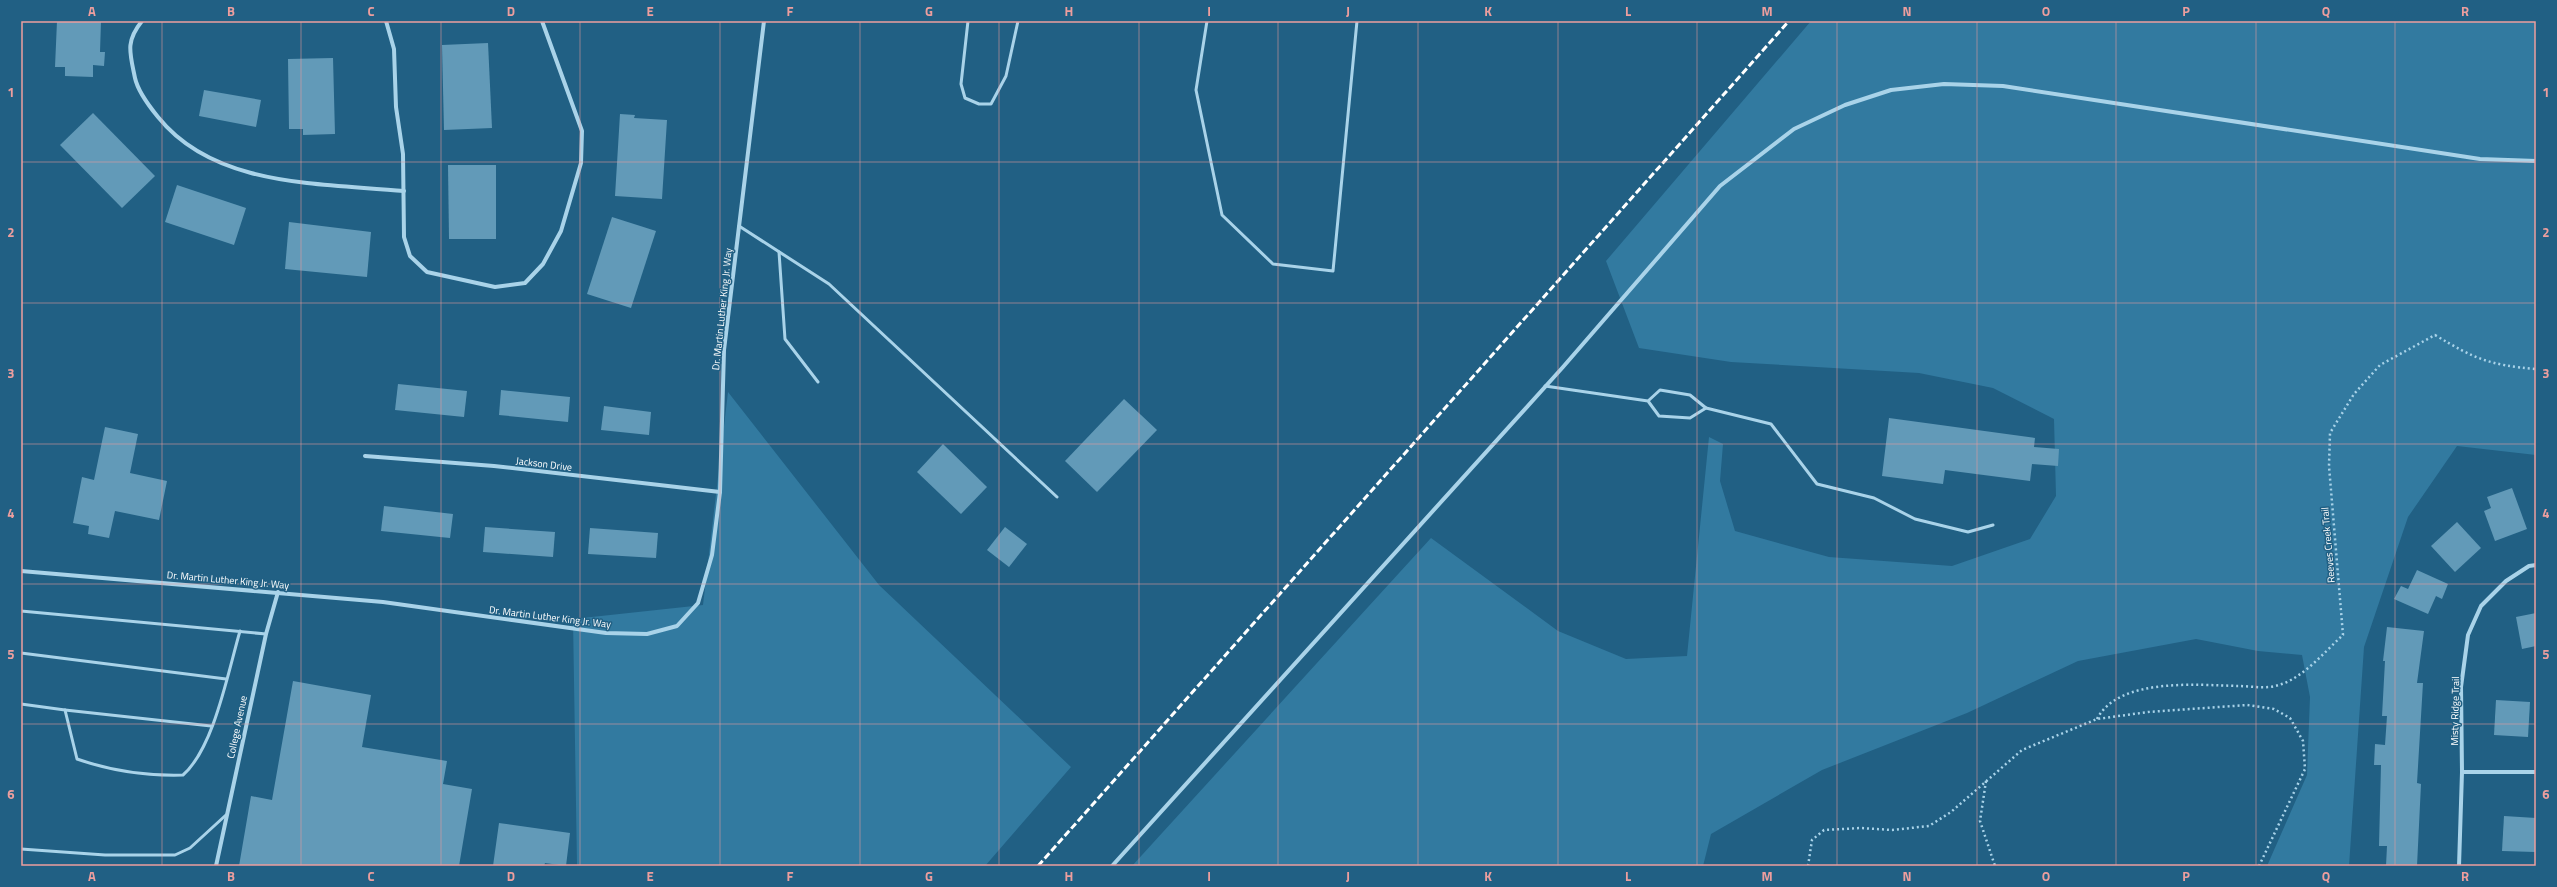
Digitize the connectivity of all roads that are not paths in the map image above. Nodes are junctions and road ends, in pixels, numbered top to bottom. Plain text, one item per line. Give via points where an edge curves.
1 (142, 21) edge
2 (386, 21) edge
3 (542, 21) edge
4 (764, 21) edge
5 (968, 21) edge
6 (1018, 21) edge
7 (1207, 21) edge
8 (1357, 21) edge
9 (2536, 161) edge
10 (404, 191) junction
11 (739, 226) junction
12 (779, 252) junction
13 (818, 382) dead end
14 (1545, 386) junction
15 (1648, 401) junction
16 (1706, 408) junction
17 (365, 456) dead end
18 (720, 492) junction
19 (1057, 497) dead end
20 (1993, 525) dead end
21 (2536, 565) edge
22 (21, 571) edge
23 (278, 592) junction
24 (21, 611) edge
25 (240, 631) junction
26 (266, 634) junction
27 (21, 653) edge
28 (226, 678) junction
29 (21, 704) edge
30 (65, 710) junction
31 (211, 726) junction
32 (2462, 772) junction
33 (2536, 772) edge
34 (226, 815) junction
35 (21, 849) edge
36 (216, 866) edge
37 (1112, 866) edge
38 (2458, 866) edge

1 - 10 street via 131,34 130,55 137,84 164,125 187,146 219,162 266,178
2 - 10 street via 394,49 396,107 403,154
3 - 10 street via 582,131 581,163 561,231 543,264 525,284 495,287 427,272 410,256 404,237
4 - 11 street, Dr. Martin Luther King Jr. Way
5 - 6 lane via 960,84 965,98 979,104 990,104 1006,76
7 - 8 lane via 1196,90 1222,215 1273,264 1333,272
9 - 14 street via 2480,159 2003,86 1944,84 1891,90 1845,105 1794,128 1720,186
11 - 12 lane
11 - 18 street, Dr. Martin Luther King Jr. Way via 724,350
12 - 13 lane via 785,339
12 - 19 lane via 829,284
14 - 15 lane
14 - 37 street
15 - 16 lane via 1660,390 1690,395
15 - 16 lane via 1659,416 1690,418
16 - 20 lane via 1771,424 1817,484 1874,498 1915,519 1968,532
17 - 18 street, Jackson Drive via 494,466
18 - 23 street, Dr. Martin Luther King Jr. Way via 712,555 698,603 677,626 647,634 606,633 383,602
21 - 32 street, Misty Ridge Trail via 2529,566 2506,581 2481,606 2468,635 2461,687
22 - 23 street, Dr. Martin Luther King Jr. Way
23 - 26 street, College Avenue
24 - 25 lane
25 - 26 lane
25 - 28 lane
26 - 34 street, College Avenue
27 - 28 lane
28 - 31 lane
29 - 30 lane
30 - 31 lane
30 - 31 lane via 77,759 97,766 165,775 183,775 191,768 202,751
32 - 33 street
32 - 38 street, Misty Ridge Trail
34 - 35 lane via 190,848 176,855 105,855
34 - 36 street, College Avenue

